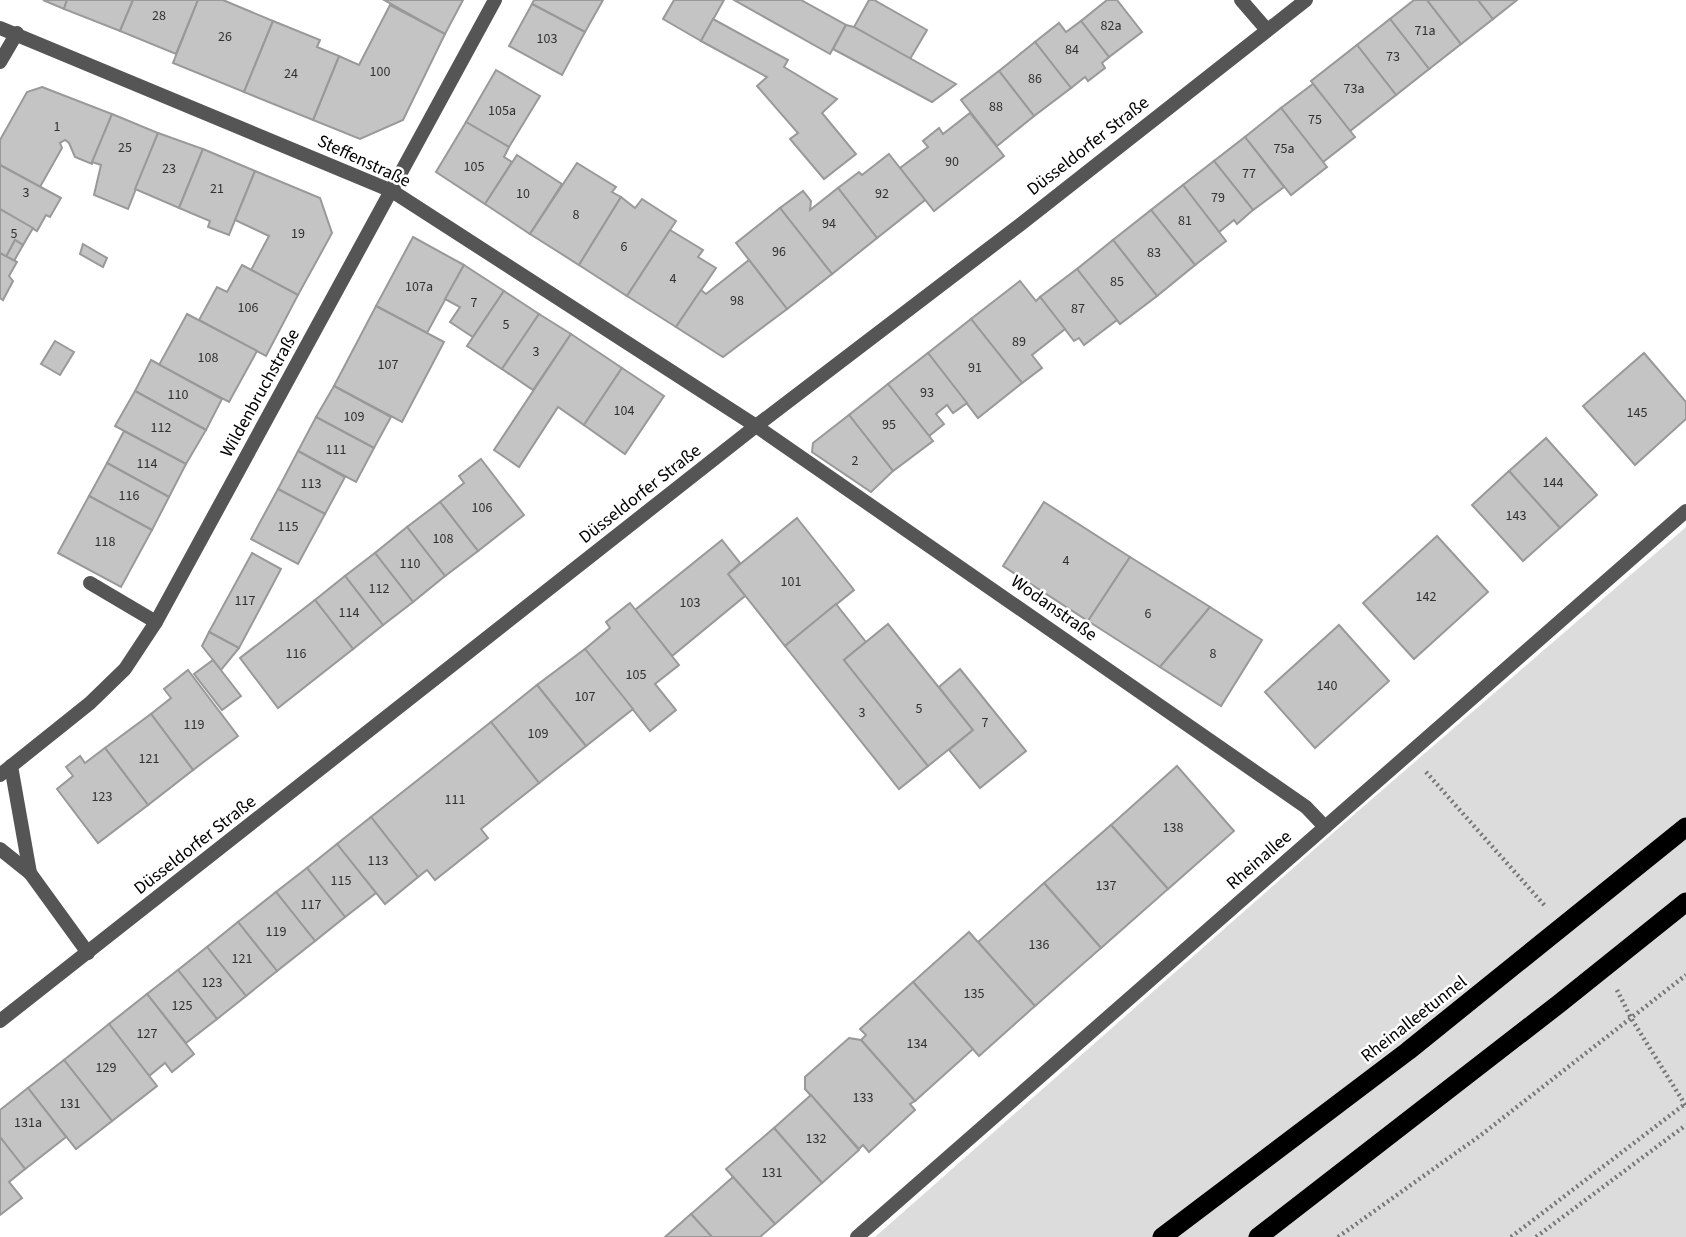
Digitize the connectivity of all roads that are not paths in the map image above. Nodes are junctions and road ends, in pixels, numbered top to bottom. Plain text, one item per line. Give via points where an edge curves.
1 (495, 0) edge
2 (1241, 0) edge
3 (1306, 0) edge
4 (0, 28) edge
5 (1267, 30) junction
6 (17, 33) junction
7 (0, 62) edge
8 (392, 191) junction
9 (756, 426) junction
10 (1686, 511) edge
11 (90, 583) dead end
12 (156, 622) junction
13 (5, 770) edge
14 (1325, 827) junction
15 (1686, 827) edge
16 (0, 849) edge
17 (30, 873) junction
18 (1686, 902) edge
19 (88, 953) junction
20 (0, 1021) edge
21 (857, 1237) edge
22 (1163, 1237) edge
23 (1258, 1237) edge

1 - 8 street, Wildenbruchstraße
2 - 5 street
3 - 5 street, Düsseldorfer Straße
4 - 6 street, Steffenstraße
5 - 9 street, Düsseldorfer Straße
6 - 7 street
6 - 8 street, Steffenstraße
8 - 9 street, Steffenstraße
8 - 12 street, Wildenbruchstraße
9 - 14 street, Wodanstraße via 1307,807
9 - 19 street, Düsseldorfer Straße
10 - 14 street, Rheinallee
11 - 12 street
12 - 13 street, Wildenbruchstraße via 125,669 90,704
13 - 17 street, Wildenbruchstraße
14 - 21 street, Rheinallee
15 - 22 highway, Rheinalleetunnel via 1408,1051
16 - 17 street
17 - 19 street
18 - 23 highway
19 - 20 street, Düsseldorfer Straße

